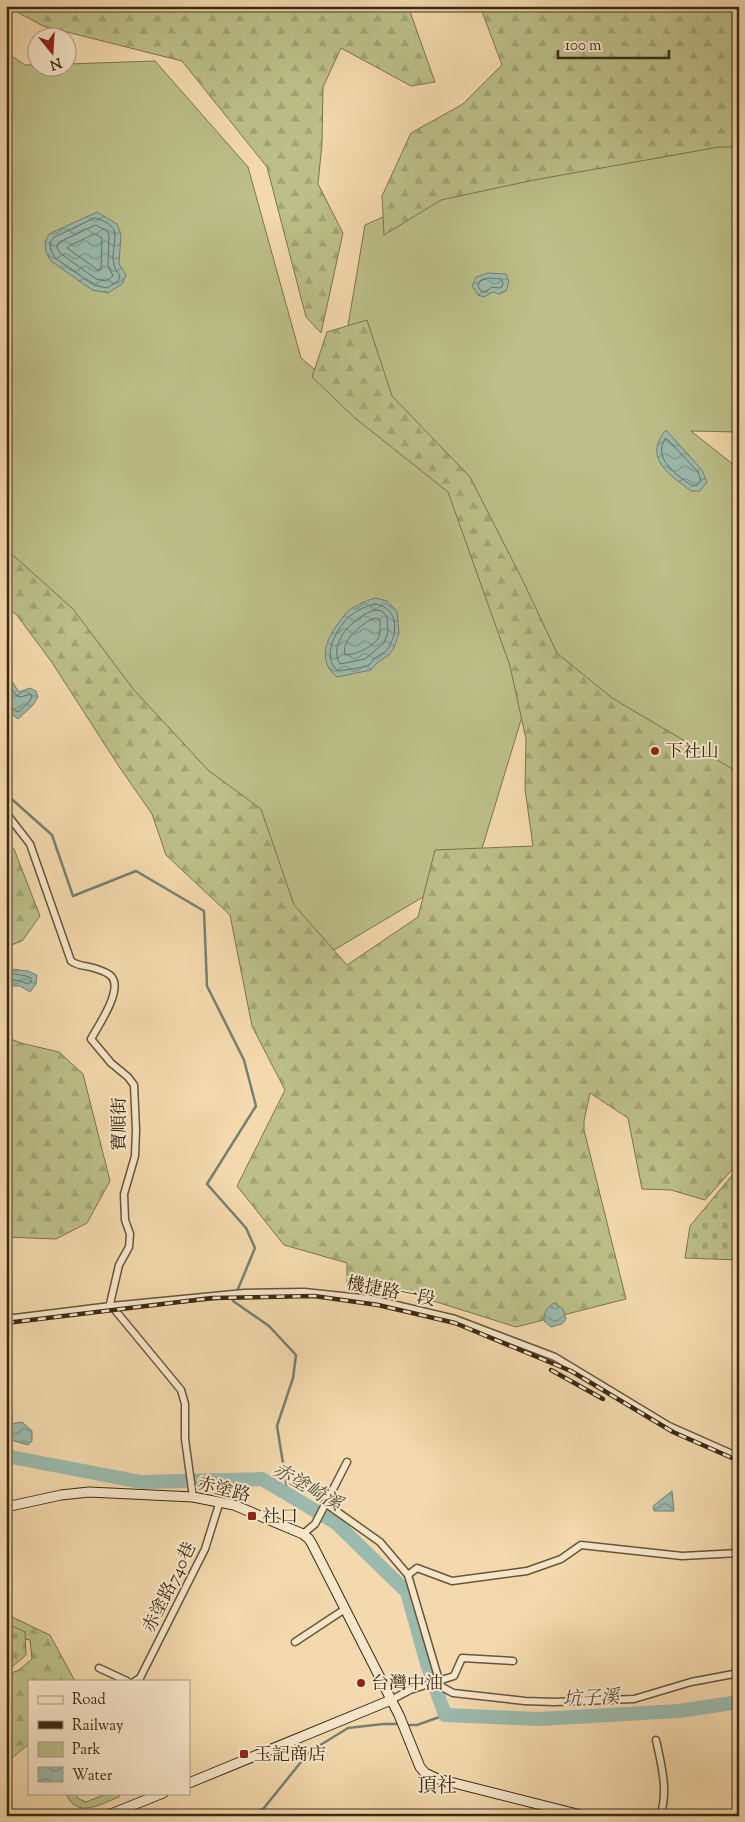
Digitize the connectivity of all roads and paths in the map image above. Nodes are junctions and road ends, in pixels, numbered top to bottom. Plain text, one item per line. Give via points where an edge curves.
1 (6, 813) edge
2 (111, 1306) junction
3 (6, 1318) edge
4 (739, 1457) edge
5 (347, 1462) dead end
6 (192, 1493) junction
7 (220, 1502) junction
8 (324, 1505) junction
9 (6, 1507) edge
10 (303, 1534) junction
11 (739, 1553) edge
12 (408, 1575) junction
13 (345, 1609) junction
14 (295, 1642) dead end
15 (513, 1661) dead end
16 (99, 1668) dead end
17 (739, 1673) edge
18 (125, 1680) edge
19 (137, 1680) edge
20 (438, 1681) junction
21 (391, 1700) junction
22 (656, 1740) dead end
23 (190, 1783) edge
24 (161, 1794) edge
25 (554, 1808) junction
26 (106, 1816) edge
27 (546, 1816) edge
28 (585, 1816) edge
29 (660, 1816) edge

1 - 2 street, 寶順街 via 30,844 71,961 111,976 115,985 113,999 91,1039 134,1085 135,1156 124,1194 129,1247 119,1265
2 - 3 street, 機捷路一段
2 - 4 street, 機捷路一段 via 241,1293 304,1292 371,1299 455,1319 554,1357 669,1426
2 - 6 street via 181,1390
5 - 8 street
6 - 7 main road, 赤塗路
6 - 9 main road, 赤塗路 via 89,1492
7 - 10 main road, 赤塗路 via 243,1508
7 - 19 street, 赤塗路740巷 via 195,1571
8 - 10 street via 315,1524
8 - 12 street via 380,1542
10 - 13 main road via 309,1539
11 - 12 street via 682,1556 581,1545 561,1559 527,1571 452,1581 417,1568
12 - 20 street
13 - 14 street
13 - 21 main road
15 - 20 street via 462,1658 454,1676
16 - 18 street
17 - 20 street via 691,1682 634,1699 554,1702 453,1693
20 - 21 street
21 - 23 main road
21 - 25 main road via 420,1767 430,1777
22 - 29 street via 664,1791
24 - 26 main road
25 - 27 street
25 - 28 main road

